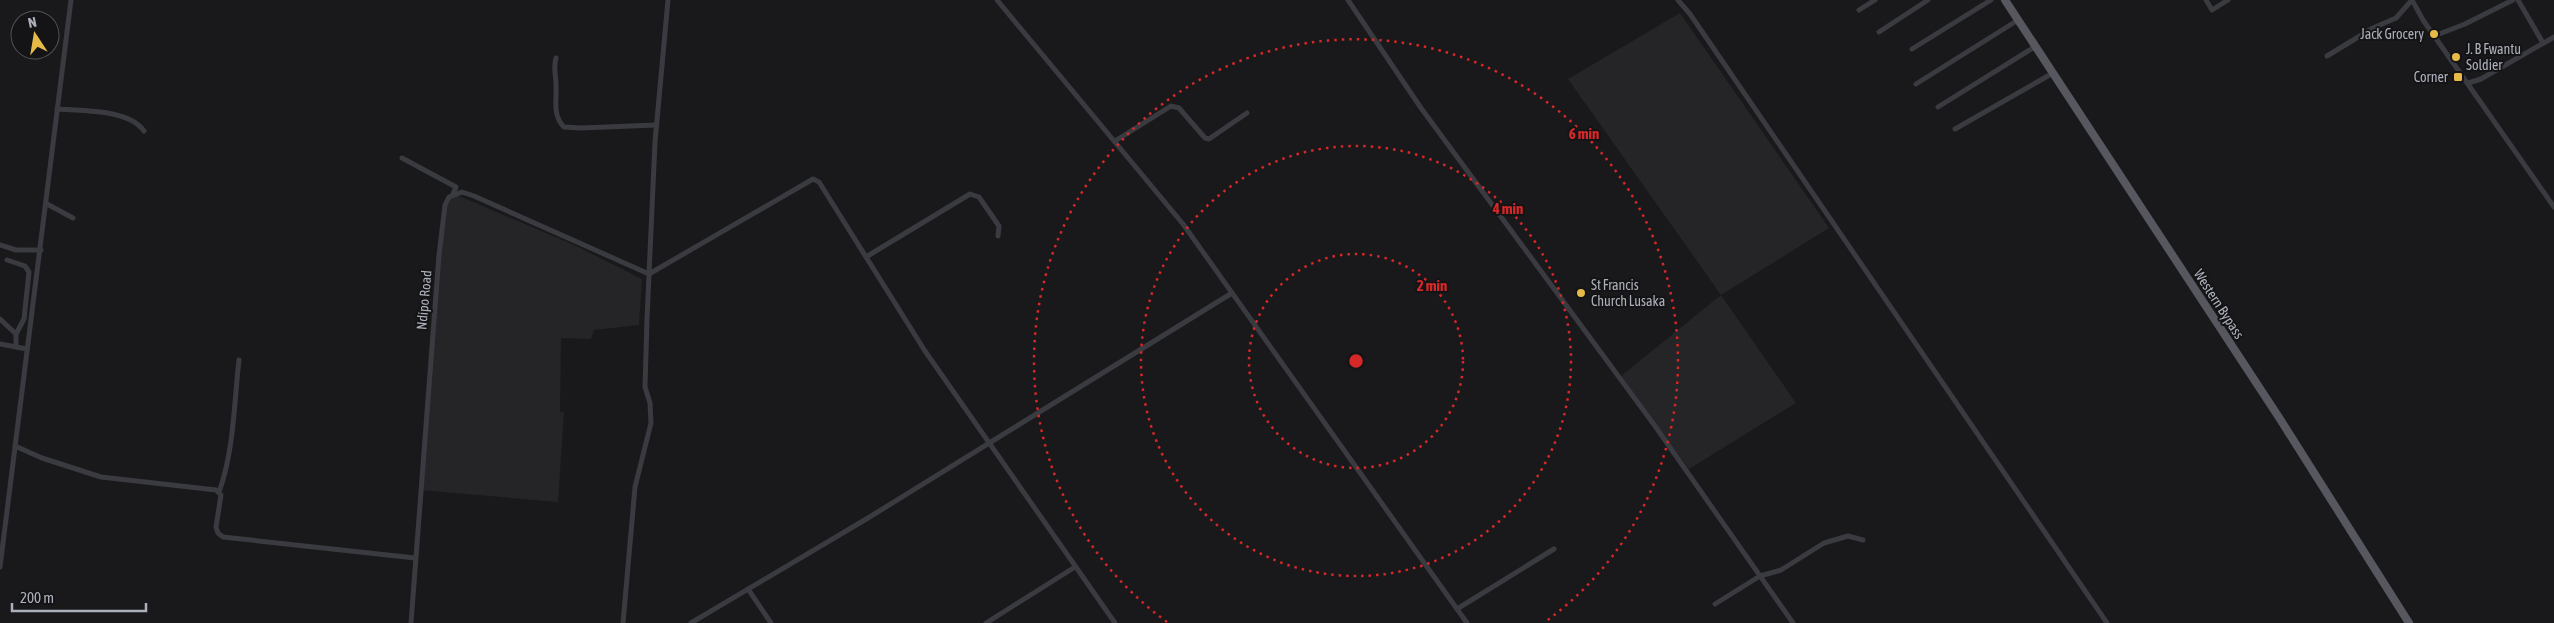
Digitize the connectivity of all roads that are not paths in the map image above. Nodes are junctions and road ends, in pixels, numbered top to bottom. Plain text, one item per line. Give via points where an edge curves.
1 (71, 0) edge
2 (668, 0) edge
3 (997, 0) edge
4 (1348, 0) edge
5 (1678, 0) edge
6 (1875, 0) edge
7 (1928, 0) edge
8 (1991, 0) edge
9 (2005, 0) edge
10 (2206, 0) edge
11 (2228, 0) edge
12 (2412, 0) edge
13 (2513, 0) edge
14 (2518, 0) edge
15 (1859, 10) dead end
16 (2018, 20) junction
17 (1879, 32) dead end
18 (2434, 36) junction
19 (2554, 36) edge
20 (2543, 43) junction
21 (2036, 46) junction
22 (1912, 48) dead end
23 (2327, 56) dead end
24 (556, 58) dead end
25 (2053, 73) junction
26 (2468, 83) junction
27 (1916, 84) dead end
28 (1938, 107) dead end
29 (57, 109) junction
30 (1247, 113) dead end
31 (656, 125) junction
32 (1955, 129) dead end
33 (144, 131) dead end
34 (1115, 141) junction
35 (402, 158) dead end
36 (454, 194) junction
37 (47, 204) junction
38 (2554, 207) edge
39 (73, 218) dead end
40 (998, 236) dead end
41 (0, 245) edge
42 (41, 250) junction
43 (866, 257) junction
44 (7, 260) dead end
45 (649, 274) junction
46 (1232, 293) junction
47 (0, 319) edge
48 (16, 334) junction
49 (0, 344) edge
50 (16, 347) junction
51 (27, 350) junction
52 (239, 360) dead end
53 (990, 443) junction
54 (15, 446) junction
55 (219, 492) junction
56 (1863, 540) dead end
57 (1554, 549) dead end
58 (1, 556) edge
59 (414, 558) junction
60 (0, 567) edge
61 (1075, 567) junction
62 (1760, 576) junction
63 (748, 590) junction
64 (1715, 604) dead end
65 (1457, 609) junction
66 (410, 623) edge
67 (623, 623) edge
68 (691, 623) edge
69 (771, 623) edge
70 (986, 623) edge
71 (1115, 623) edge
72 (1467, 623) edge
73 (1793, 623) edge
74 (2107, 623) edge
75 (2409, 623) edge

1 - 29 street
2 - 31 street
3 - 34 street
4 - 62 street via 1421,108 1655,426
5 - 74 street via 1756,108
6 - 15 street
7 - 17 street
8 - 22 street
9 - 16 main road, Western Bypass
10 - 11 street via 2212,10
12 - 18 street
12 - 23 street via 2396,18
13 - 18 street
14 - 20 street
16 - 21 main road, Western Bypass
16 - 27 street
18 - 26 street
19 - 20 street
20 - 26 street via 2481,79
21 - 25 main road, Western Bypass
21 - 28 street
24 - 31 street via 555,105 564,126
25 - 32 street
25 - 75 main road, Western Bypass via 2286,428
26 - 38 street
29 - 33 street via 120,115
29 - 37 street
30 - 34 street via 1209,139 1204,138 1179,108 1171,106
31 - 45 street
34 - 46 street via 1183,224
35 - 36 street via 456,187
36 - 45 street via 462,192 474,196
36 - 59 street, Ndipo Road via 446,201 443,215
37 - 39 street
37 - 42 street
40 - 43 street via 999,226 979,197 970,194
41 - 42 street via 16,250
42 - 51 street
43 - 45 street via 819,182 813,179
43 - 53 street via 925,351
44 - 48 street via 24,266 29,272 24,319
45 - 67 street via 645,382 651,418 637,473
46 - 53 street
46 - 65 street
47 - 48 street
48 - 50 street
49 - 50 street
50 - 51 street
51 - 54 street
52 - 55 street via 224,479
53 - 61 street
53 - 63 street
54 - 55 street via 101,477
54 - 58 street
55 - 59 street via 216,527 223,537
56 - 62 street via 1852,536 1832,540 1781,570
57 - 65 street
58 - 60 street
59 - 66 street, Ndipo Road
61 - 70 street
61 - 71 street
62 - 64 street
62 - 73 street
63 - 68 street
63 - 69 street
65 - 72 street

